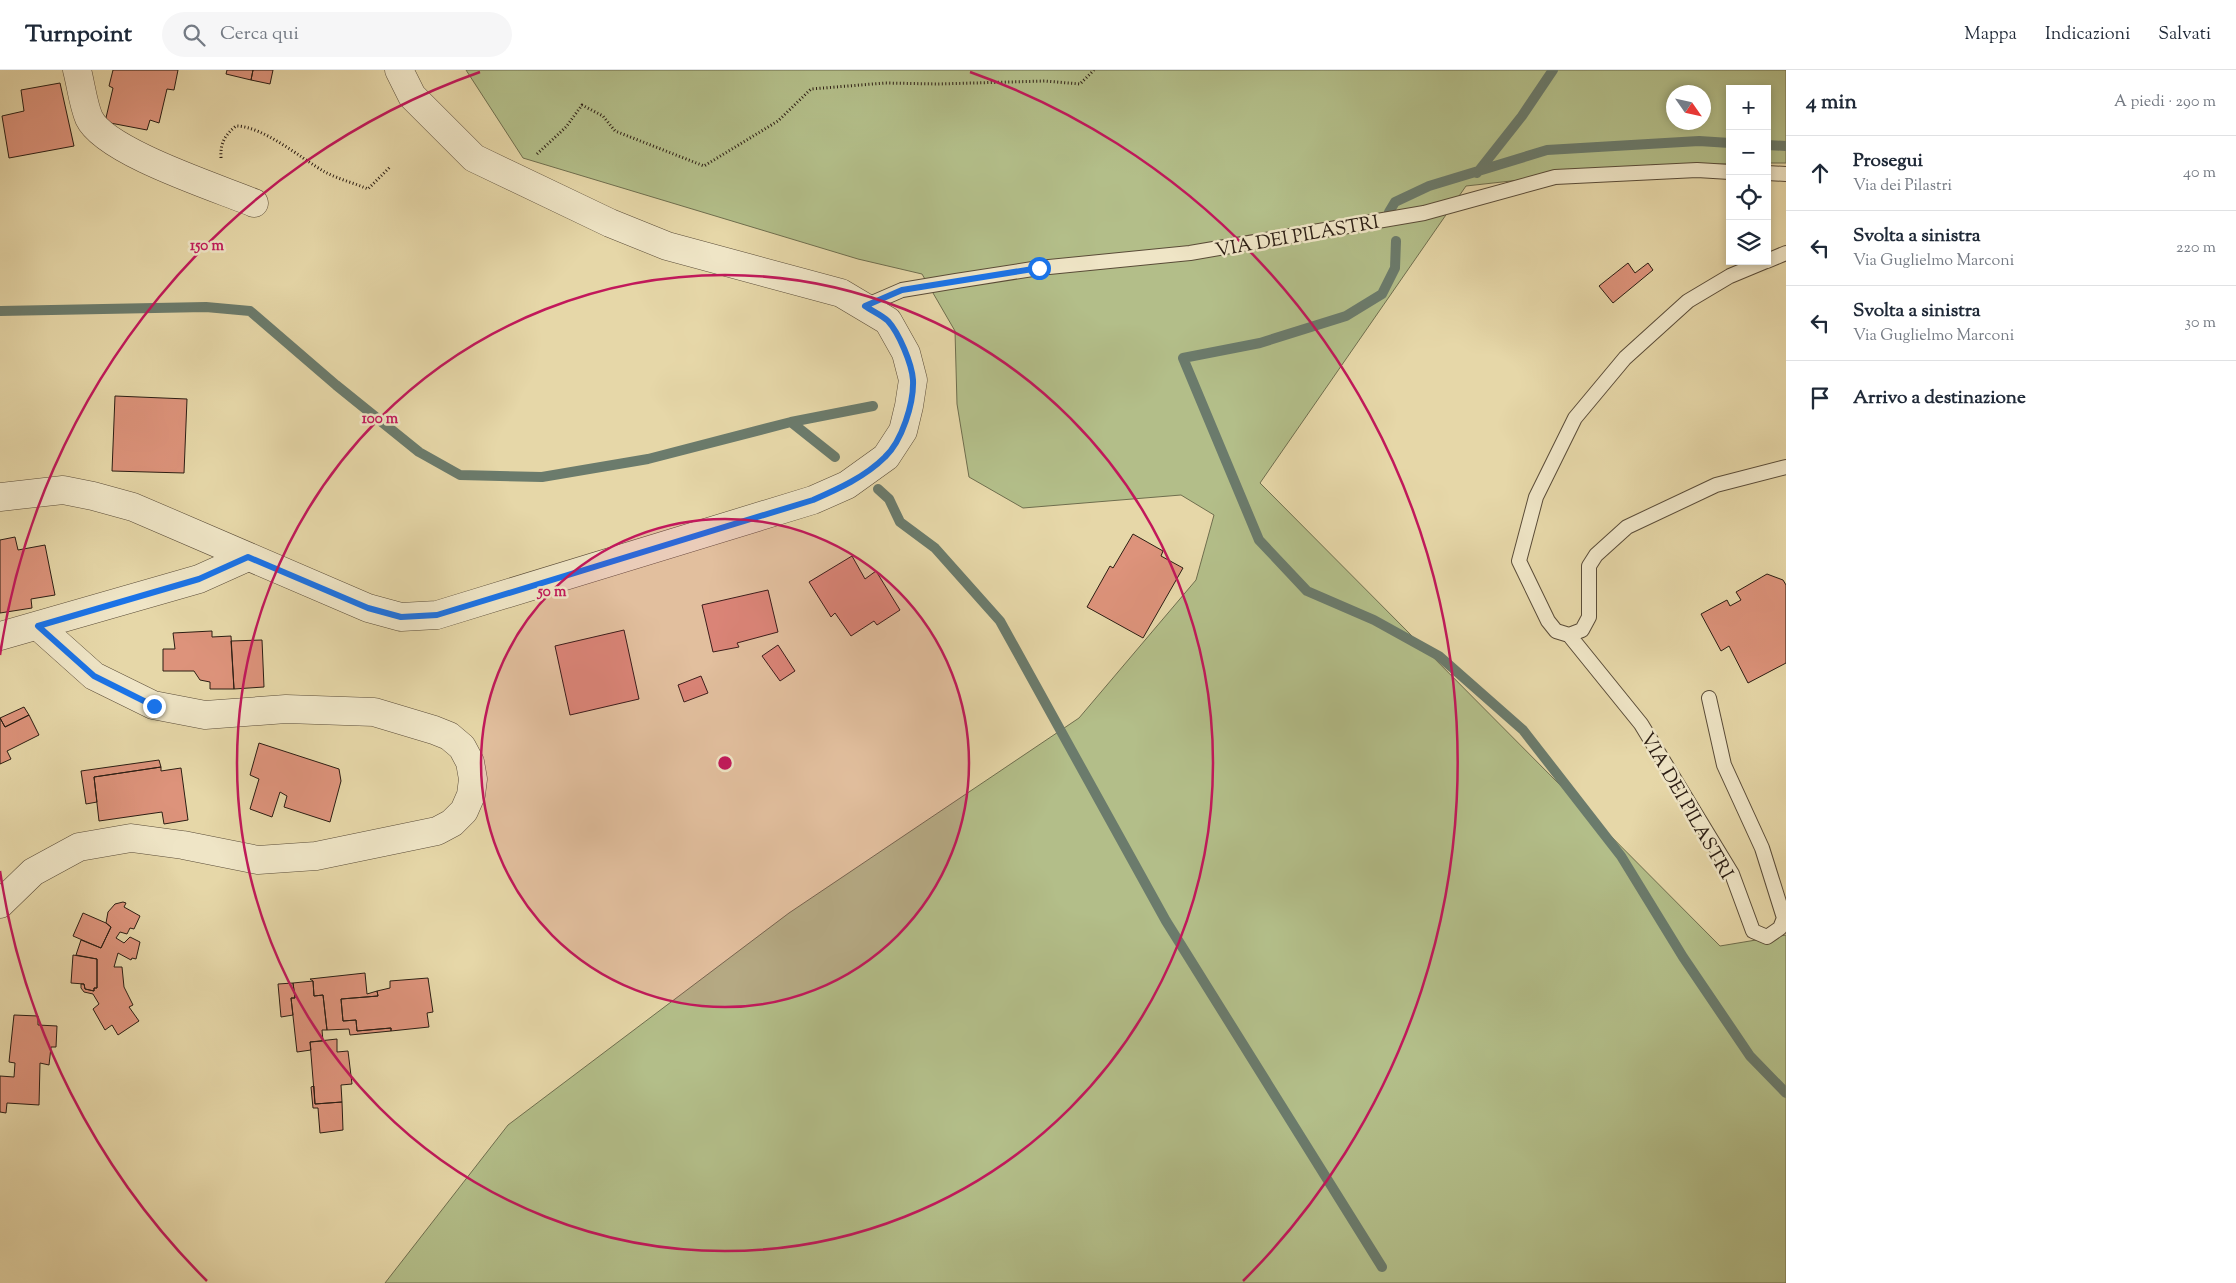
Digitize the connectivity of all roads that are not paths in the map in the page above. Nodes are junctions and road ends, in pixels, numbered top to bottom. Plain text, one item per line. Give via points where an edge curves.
1 (77, 70) edge
2 (399, 70) edge
3 (1726, 172) edge
4 (1771, 173) edge
5 (1786, 174) edge
6 (254, 203) dead end
7 (1786, 253) edge
8 (1771, 259) edge
9 (1756, 265) edge
10 (865, 306) junction
11 (1786, 467) edge
12 (0, 497) edge
13 (248, 557) junction
14 (38, 626) junction
15 (1569, 635) junction
16 (0, 636) edge
17 (1709, 698) dead end
18 (0, 904) edge

1 - 6 street via 90,120 112,142 190,179
2 - 10 street via 412,96 474,158 610,223 667,246 841,293
3 - 10 lane, VIA DEI PILASTRI via 1697,170 1555,177 1424,213 1190,252 1039,268 956,281 902,290
4 - 5 lane
7 - 8 lane, VIA DEI PILASTRI
9 - 15 lane, VIA DEI PILASTRI via 1730,276 1688,301 1626,358 1574,418 1536,497 1518,561 1548,621 1556,631
10 - 13 street via 888,321 906,353 913,380 903,430 886,457 847,485 813,500 437,615 401,617 368,608
11 - 15 lane via 1716,486 1627,527 1596,555 1590,566 1589,617 1582,630
12 - 13 street via 63,490 93,496 133,507
13 - 14 street via 199,579
14 - 16 street
14 - 18 street via 94,676 154,706 205,715 286,709 374,712 434,730 449,736 462,747 470,762 471,795 464,811 437,831 316,856 258,860 183,844 131,838 79,847 33,872
15 - 17 lane, VIA DEI PILASTRI via 1641,724 1732,874 1753,931 1767,937 1780,928 1784,918 1762,848 1724,765

